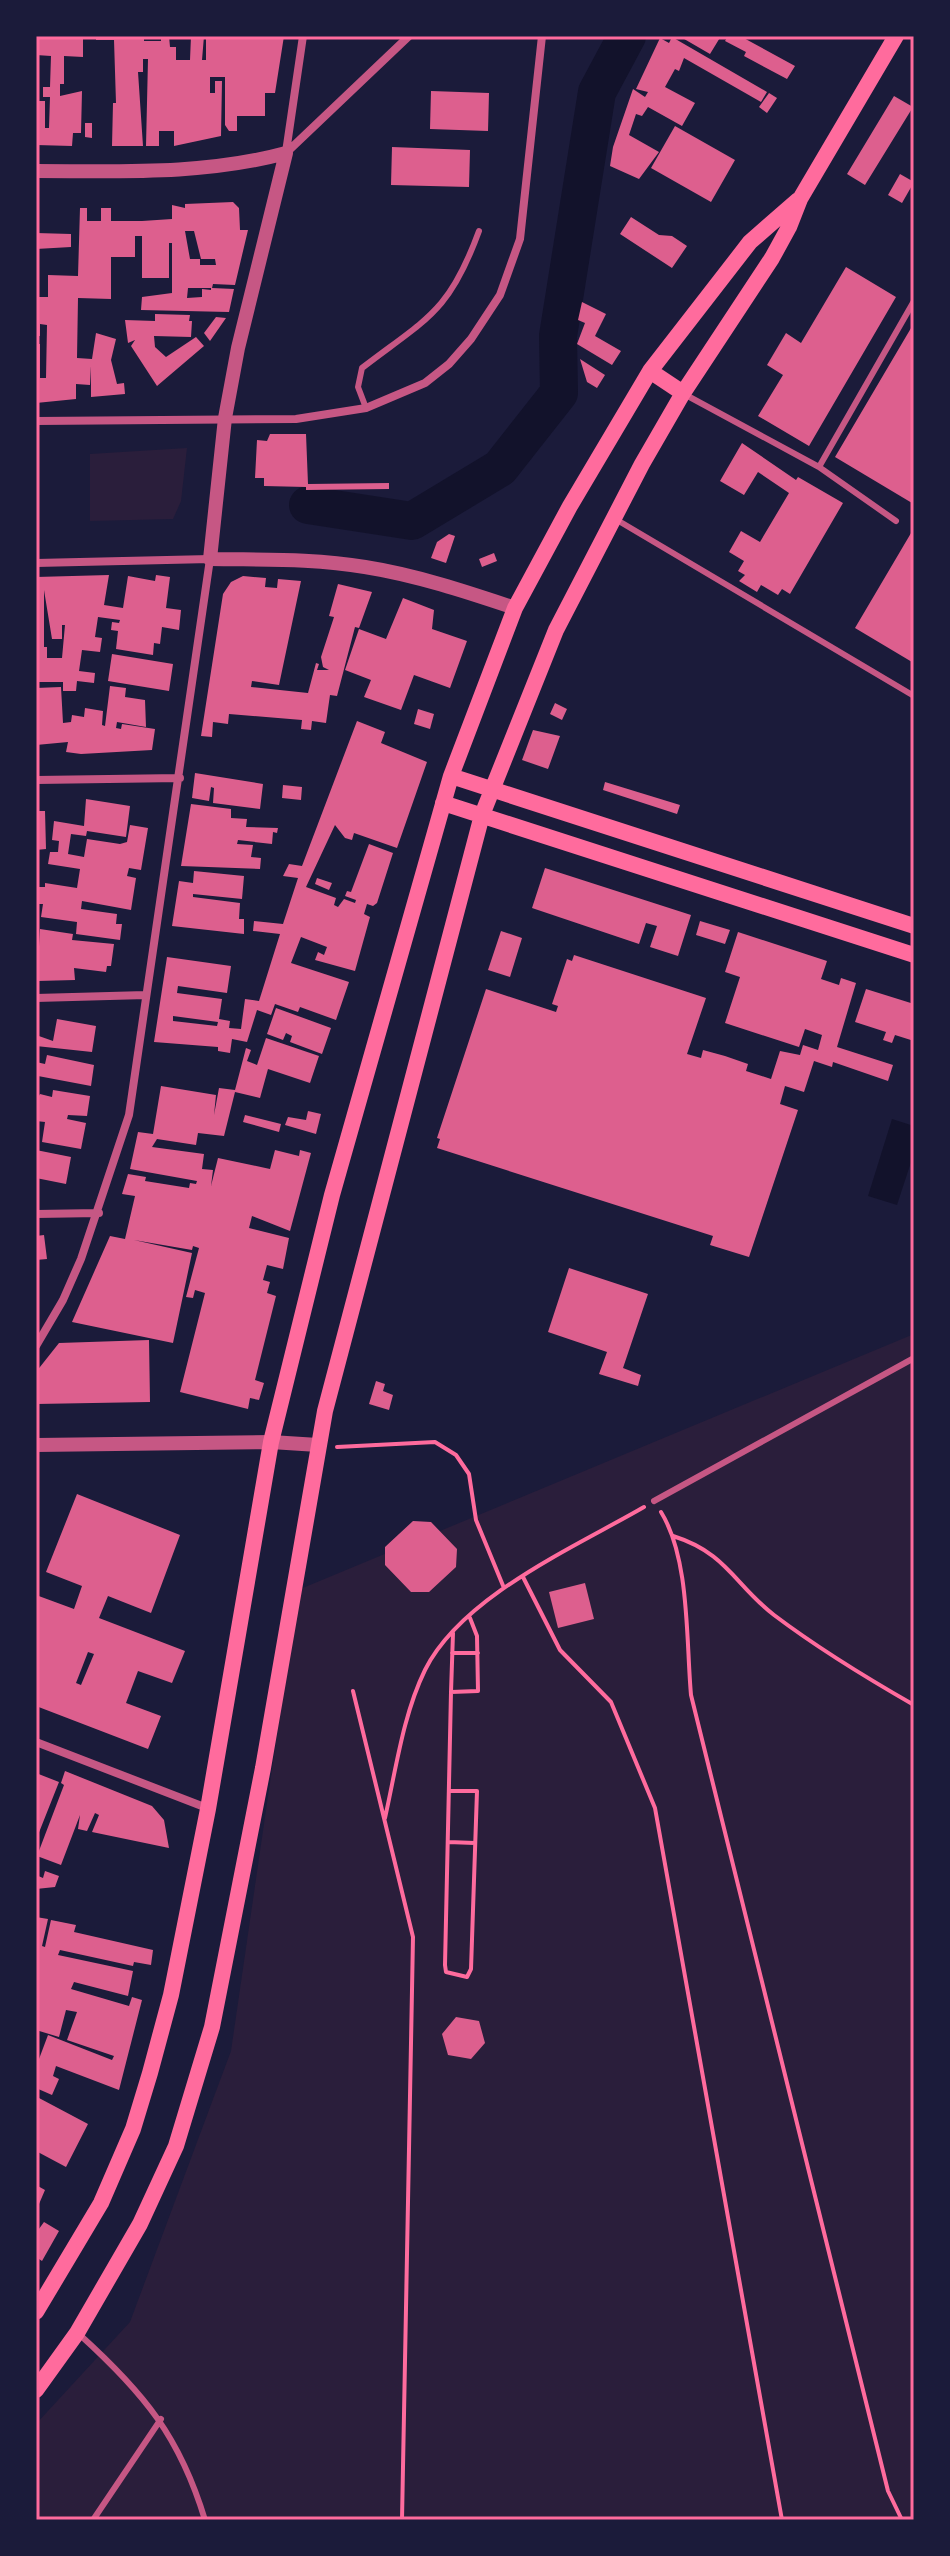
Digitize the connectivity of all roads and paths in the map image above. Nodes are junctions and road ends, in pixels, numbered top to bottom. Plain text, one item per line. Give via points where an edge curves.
1 (303, 36) edge
2 (409, 36) edge
3 (542, 36) edge
4 (896, 36) edge
5 (286, 153) junction
6 (36, 171) edge
7 (800, 199) junction
8 (479, 231) dead end
9 (914, 301) edge
10 (650, 371) junction
11 (683, 393) junction
12 (366, 408) junction
13 (225, 418) junction
14 (36, 421) edge
15 (819, 467) junction
16 (614, 518) junction
17 (896, 521) dead end
18 (210, 559) junction
19 (36, 563) edge
20 (515, 608) junction
21 (914, 696) edge
22 (451, 776) junction
23 (180, 778) junction
24 (36, 780) edge
25 (492, 787) junction
26 (443, 803) junction
27 (482, 815) junction
28 (914, 926) edge
29 (914, 955) edge
30 (146, 995) junction
31 (36, 998) edge
32 (99, 1213) junction
33 (36, 1214) edge
34 (36, 1346) edge
35 (914, 1358) edge
36 (271, 1442) junction
37 (36, 1445) edge
38 (318, 1445) junction
39 (654, 1501) junction
40 (673, 1536) junction
41 (523, 1577) junction
42 (504, 1588) junction
43 (470, 1618) junction
44 (453, 1633) junction
45 (452, 1653) junction
46 (478, 1653) junction
47 (353, 1691) dead end
48 (451, 1692) junction
49 (914, 1705) edge
50 (36, 1742) edge
51 (449, 1791) junction
52 (208, 1809) junction
53 (385, 1818) junction
54 (448, 1842) junction
55 (475, 1843) junction
56 (36, 2312) edge
57 (77, 2333) junction
58 (36, 2390) edge
59 (161, 2419) junction
60 (93, 2520) edge
61 (205, 2520) edge
62 (402, 2520) edge
63 (782, 2520) edge
64 (902, 2520) edge

1 - 5 street
2 - 5 street
3 - 12 street via 520,239 500,295 449,364 425,383
4 - 7 main road
5 - 6 street via 242,165
5 - 13 street
7 - 10 main road via 750,242
7 - 11 main road via 772,258
8 - 12 lane via 464,273 431,318 362,368 358,387
9 - 15 lane
10 - 11 main road
10 - 20 main road
11 - 15 lane
11 - 16 main road
12 - 13 street via 296,419
13 - 14 street
13 - 18 street
15 - 17 lane
16 - 21 lane
16 - 25 main road via 556,630
18 - 19 street
18 - 20 street via 366,567
18 - 23 street
20 - 22 main road
22 - 25 main road
22 - 26 main road
23 - 24 street
23 - 30 street
25 - 27 main road
25 - 28 main road
26 - 27 main road
26 - 36 main road via 332,1195
27 - 29 main road
27 - 38 main road
30 - 31 street
30 - 32 street via 129,1115
32 - 33 street
32 - 34 street via 63,1300
35 - 39 lane
36 - 37 street
36 - 38 street
36 - 52 main road
38 - 42 path via 435,1442 456,1455 469,1474 476,1520
38 - 57 main road via 212,2027 176,2146 140,2224
39 - 40 path
39 - 41 path
40 - 49 path via 724,1562 770,1611 832,1658
40 - 64 path via 691,1695 888,2491
41 - 42 path
41 - 63 path via 560,1650 611,1702 655,1808
42 - 43 path
43 - 44 path
43 - 46 path
44 - 45 path
44 - 53 path via 425,1670
45 - 46 path
45 - 48 path
46 - 48 path via 478,1691
47 - 53 path
48 - 51 path
50 - 52 street
51 - 54 path
51 - 55 path via 477,1791
52 - 56 main road via 171,1995 133,2129 101,2203
53 - 62 path via 413,1937
54 - 55 path
54 - 55 path via 446,1972 467,1977
57 - 58 main road
57 - 59 lane
59 - 60 lane
59 - 61 lane via 182,2454

